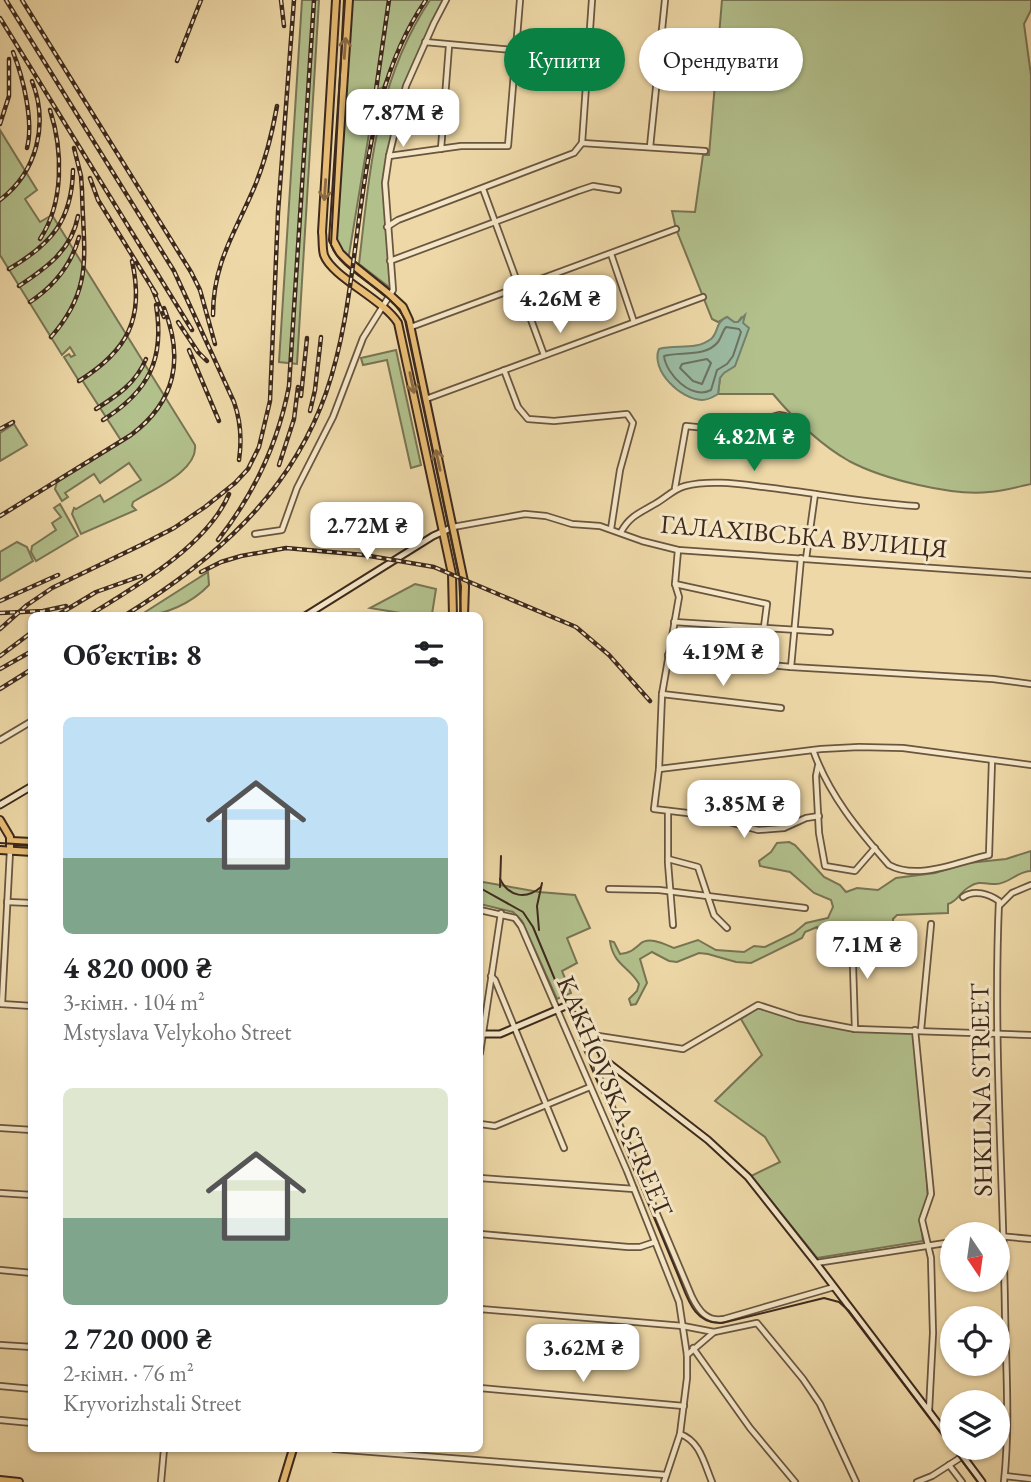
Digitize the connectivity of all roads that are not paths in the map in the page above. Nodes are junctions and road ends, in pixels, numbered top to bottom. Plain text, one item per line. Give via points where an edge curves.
1 (336, 0) edge
2 (349, 0) edge
3 (446, 0) edge
4 (520, 0) edge
5 (592, 0) edge
6 (665, 0) edge
7 (518, 28) edge
8 (590, 28) edge
9 (425, 42) junction
10 (449, 45) junction
11 (504, 50) edge
12 (513, 91) edge
13 (586, 91) edge
14 (582, 143) junction
15 (650, 147) junction
16 (441, 149) junction
17 (705, 151) dead end
18 (389, 156) junction
19 (483, 188) junction
20 (618, 190) dead end
21 (494, 222) junction
22 (387, 227) junction
23 (676, 229) dead end
24 (611, 254) junction
25 (390, 261) junction
26 (519, 288) junction
27 (390, 295) junction
28 (703, 297) dead end
29 (382, 306) junction
30 (634, 322) junction
31 (411, 327) junction
32 (544, 355) junction
33 (504, 370) junction
34 (426, 399) junction
35 (792, 426) dead end
36 (675, 489) junction
37 (815, 494) junction
38 (916, 506) dead end
39 (453, 527) junction
40 (611, 529) junction
41 (442, 530) junction
42 (621, 532) junction
43 (255, 534) dead end
44 (678, 550) junction
45 (803, 558) junction
46 (1031, 575) edge
47 (675, 584) junction
48 (311, 612) edge
49 (453, 612) edge
50 (464, 612) edge
51 (674, 622) junction
52 (764, 627) junction
53 (794, 630) junction
54 (830, 632) dead end
55 (668, 655) junction
56 (791, 667) junction
57 (1031, 684) edge
58 (662, 694) junction
59 (781, 708) dead end
60 (28, 723) edge
61 (0, 740) edge
62 (813, 750) junction
63 (992, 760) junction
64 (1031, 765) edge
65 (819, 766) junction
66 (659, 769) junction
67 (28, 788) edge
68 (0, 806) edge
69 (668, 811) junction
70 (819, 816) junction
71 (0, 820) edge
72 (11, 841) junction
73 (28, 842) edge
74 (875, 848) junction
75 (0, 850) edge
76 (10, 851) junction
77 (28, 852) edge
78 (668, 859) junction
79 (1031, 885) edge
80 (609, 889) dead end
81 (670, 891) junction
82 (707, 895) junction
83 (963, 897) dead end
84 (7, 902) junction
85 (28, 903) edge
86 (999, 903) junction
87 (805, 908) dead end
88 (483, 910) edge
89 (501, 913) junction
90 (931, 924) dead end
91 (673, 925) dead end
92 (727, 928) dead end
93 (852, 934) dead end
94 (491, 976) junction
95 (1, 1004) edge
96 (28, 1006) edge
97 (558, 1009) junction
98 (483, 1022) edge
99 (514, 1028) junction
100 (855, 1029) junction
101 (918, 1030) junction
102 (997, 1033) junction
103 (483, 1034) edge
104 (593, 1035) junction
105 (1031, 1035) edge
106 (603, 1057) junction
107 (590, 1087) junction
108 (546, 1105) junction
109 (483, 1124) edge
110 (0, 1128) edge
111 (28, 1130) edge
112 (564, 1148) dead end
113 (483, 1178) edge
114 (634, 1189) junction
115 (0, 1193) edge
116 (28, 1195) edge
117 (1001, 1222) edge
118 (483, 1234) edge
119 (1010, 1236) edge
120 (1031, 1239) edge
121 (655, 1242) junction
122 (940, 1244) edge
123 (928, 1246) junction
124 (816, 1263) junction
125 (0, 1270) edge
126 (28, 1273) edge
127 (834, 1287) junction
128 (1003, 1292) edge
129 (483, 1309) edge
130 (683, 1326) junction
131 (714, 1332) junction
132 (0, 1345) edge
133 (28, 1348) edge
134 (693, 1348) junction
135 (687, 1355) junction
136 (0, 1386) edge
137 (483, 1388) edge
138 (28, 1389) edge
139 (684, 1406) junction
140 (929, 1411) junction
141 (0, 1420) edge
142 (28, 1423) edge
143 (940, 1426) edge
144 (680, 1434) junction
145 (164, 1452) edge
146 (292, 1452) edge
147 (372, 1452) edge
148 (957, 1460) edge
149 (966, 1460) edge
150 (949, 1465) junction
151 (666, 1475) junction
152 (1004, 1479) edge
153 (1031, 1479) edge
154 (0, 1480) edge
155 (19, 1482) edge
156 (161, 1482) edge
157 (283, 1482) edge
158 (664, 1482) edge
159 (712, 1482) edge
160 (795, 1482) edge
161 (856, 1482) edge
162 (917, 1482) edge
163 (962, 1482) edge
164 (982, 1482) edge

1 -> 29 main road via 323,254
27 -> 2 main road via 340,253 332,232
3 - 9 street
4 - 7 street
5 - 8 street
6 - 15 street
9 - 10 street
9 - 18 street via 407,86
10 - 11 street
10 - 16 street
12 - 16 street via 508,146
13 - 14 street
14 - 15 street
14 - 19 street via 575,153
15 - 17 street
16 - 18 street
18 - 22 street
19 - 21 street
19 - 22 street
20 - 21 street via 593,186
21 - 25 street
21 - 26 street
22 - 25 street
23 - 24 street
24 - 26 street
24 - 30 street
25 - 27 street
26 - 31 street
26 - 32 street
27 - 29 street
27 - 31 main road via 403,307
28 - 30 street
29 -> 41 main road via 401,331
29 - 43 street via 363,338 282,530
30 - 32 street
31 - 34 main road
32 - 33 street
33 - 34 street
33 - 40 street via 518,407 528,419 631,417
39 -> 34 main road
35 - 36 street via 779,415 718,431 687,426
36 - 37 street via 715,483
36 - 42 street via 632,517
37 - 38 street
37 - 45 street
39 - 40 street, ГАЛАХІВСЬКА ВУЛИЦЯ via 525,514
39 - 41 main road
39 - 50 main road via 465,586
40 - 42 street, ГАЛАХІВСЬКА ВУЛИЦЯ
41 - 48 main road
41 - 49 main road via 454,588
42 - 44 street, ГАЛАХІВСЬКА ВУЛИЦЯ
44 - 45 street, ГАЛАХІВСЬКА ВУЛИЦЯ
44 - 47 street
45 - 46 street, ГАЛАХІВСЬКА ВУЛИЦЯ
45 - 53 street
47 - 51 street via 679,597
47 - 52 street via 767,604
51 - 52 street
51 - 55 street
52 - 53 street
53 - 54 street
53 - 56 street
55 - 56 street
55 - 58 street
56 - 57 street
58 - 59 street
58 - 66 street
60 - 61 street
62 - 63 street via 903,748
62 - 65 street
62 - 66 street
63 - 64 street
63 - 74 street via 989,855 912,871 889,865
65 - 70 street
65 - 74 street via 841,806
66 - 69 street via 654,809
67 - 68 main road
69 - 70 street via 705,815 758,830 784,828
69 - 78 street
70 - 74 street via 827,868 856,871
71 - 72 main road
72 - 73 main road
72 - 76 main road
75 - 76 main road
76 - 77 main road
76 - 84 street
78 - 81 street
78 - 82 street via 698,867
79 - 86 street
80 - 81 street
81 - 82 street
81 - 91 street
82 - 87 street
82 - 92 street via 714,915
83 - 86 street via 979,893
84 - 85 street
84 - 95 street
86 - 102 street, SHKILNA STREET
88 - 89 street
89 - 94 street
89 - 97 street, KAKHOVSKA STREET via 516,918 521,926
90 - 101 street
93 - 100 street
94 - 98 street
94 - 99 street
95 - 96 street
97 - 99 main road
97 - 104 main road via 568,1005 580,1011
97 - 107 street, KAKHOVSKA STREET
99 - 103 main road
99 - 108 street
100 - 101 street
100 - 104 street via 758,1006 683,1049
101 - 102 street
101 - 123 street via 931,1194 922,1216
102 - 105 street
102 - 117 street, SHKILNA STREET
104 - 106 main road
106 - 124 main road via 730,1160
106 - 127 street via 598,1074 702,1314 724,1319
107 - 108 street
107 - 114 street, KAKHOVSKA STREET
108 - 109 street via 495,1126
108 - 112 street
110 - 111 street
113 - 114 street
114 - 121 street, KAKHOVSKA STREET
115 - 116 street
118 - 121 street via 628,1247
119 - 120 street
121 - 130 street, KAKHOVSKA STREET via 680,1302
122 - 123 street
123 - 124 street
123 - 140 street via 933,1333
124 - 127 main road
125 - 126 street
127 - 140 main road
128 - 152 street, SHKILNA STREET
129 - 130 street
130 - 131 street
130 - 135 street, KAKHOVSKA STREET
131 - 134 street
131 - 161 street via 755,1322 820,1404
132 - 133 street
134 - 135 street
134 - 160 street
135 - 139 street, KAKHOVSKA STREET
136 - 138 street
137 - 139 street
139 - 144 street, KAKHOVSKA STREET
140 - 143 main road
141 - 142 street
144 - 151 street, KAKHOVSKA STREET
144 - 159 street via 696,1444
145 - 156 street
146 - 157 main road
147 - 151 street
148 - 150 street
149 - 164 main road
150 - 162 street
150 - 163 street
151 - 158 street, KAKHOVSKA STREET
152 - 153 street
154 - 155 main road

